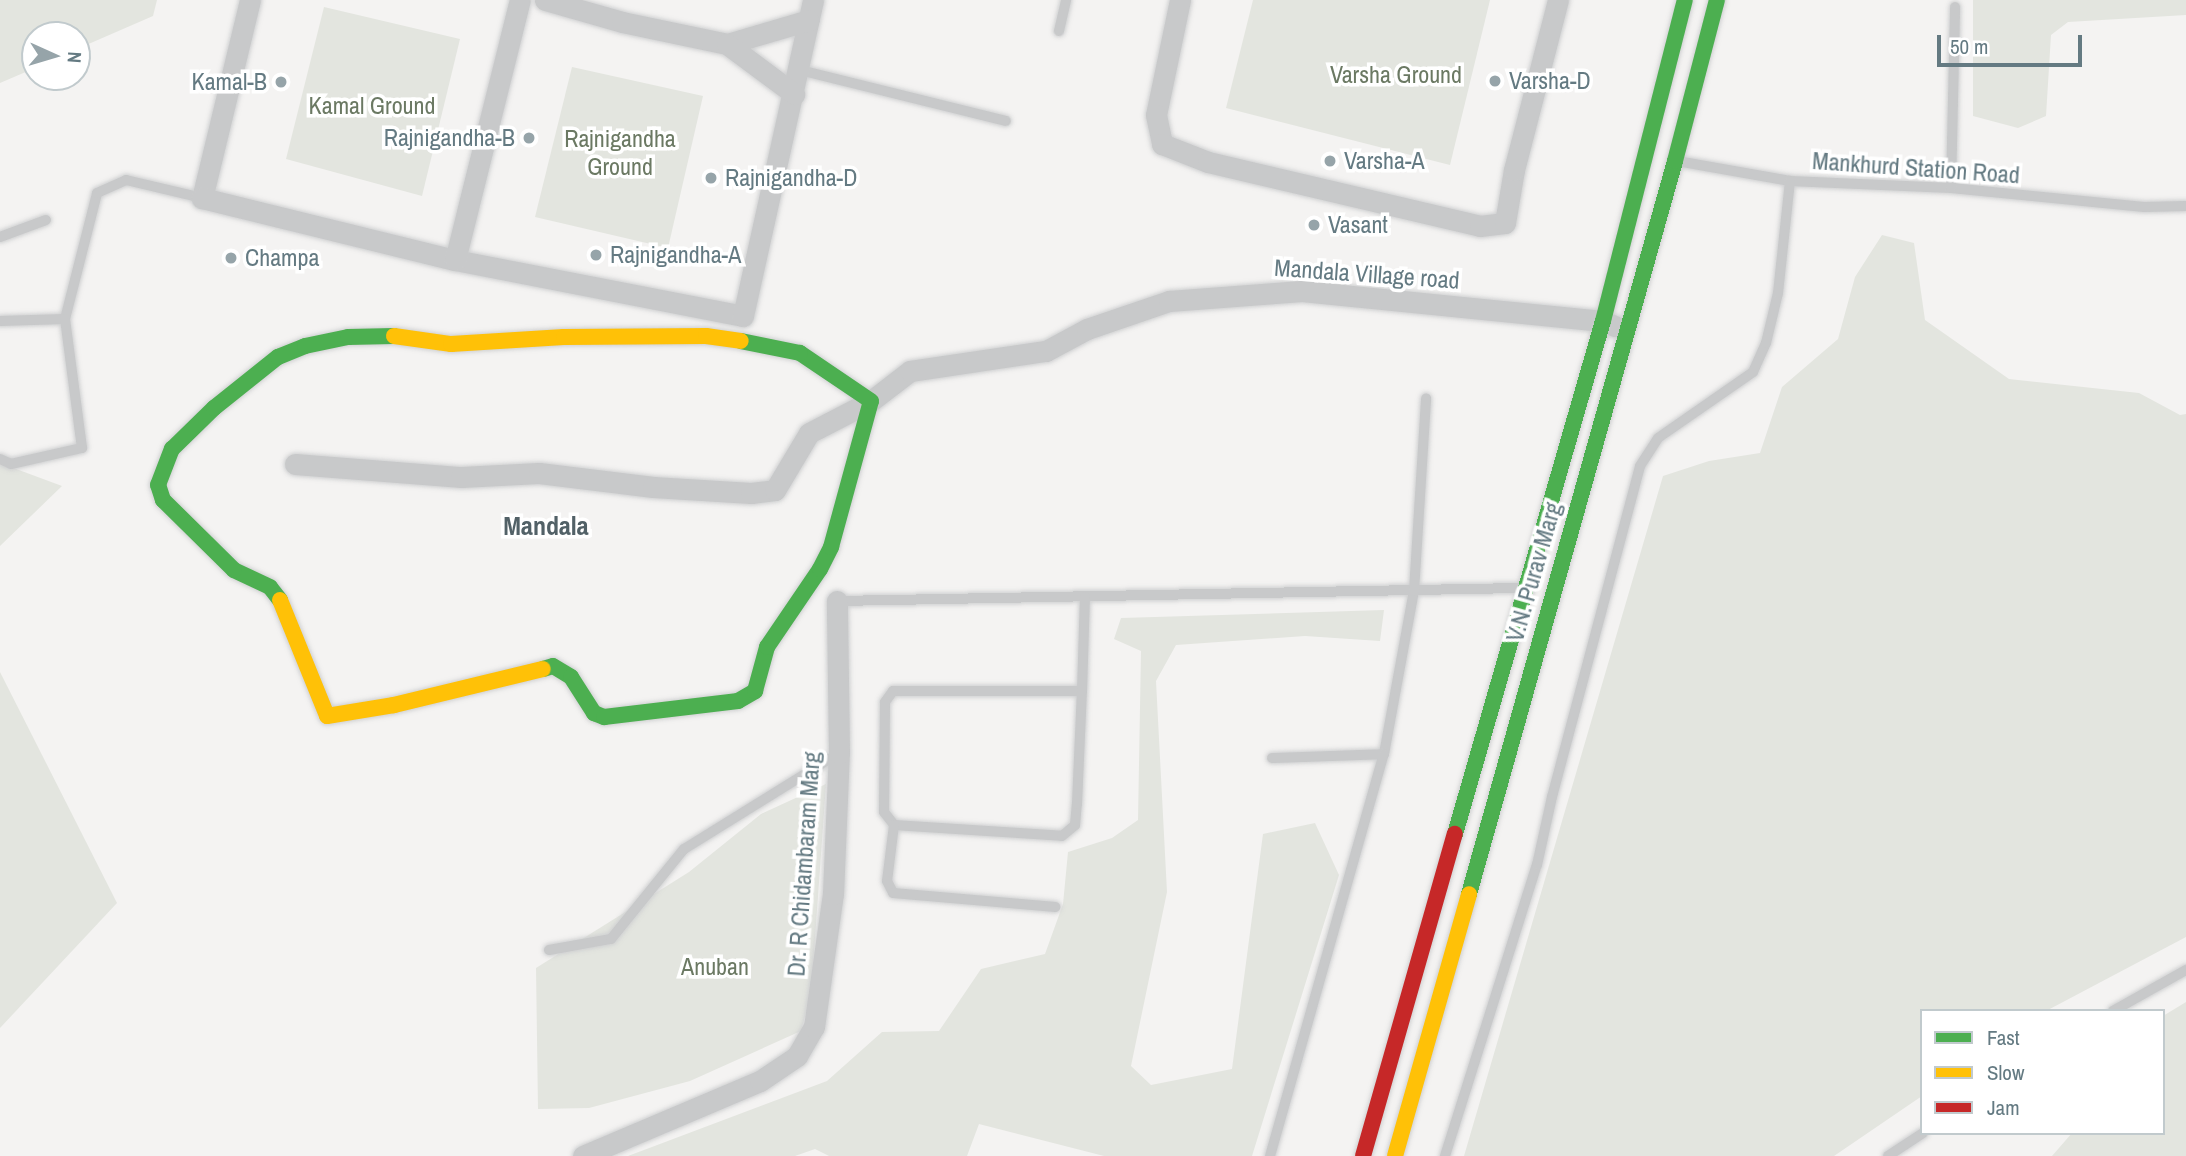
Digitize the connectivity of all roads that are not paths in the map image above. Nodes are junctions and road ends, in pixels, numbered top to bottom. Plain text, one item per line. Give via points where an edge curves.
1 (250, 0) edge
2 (520, 0) edge
3 (544, 0) edge
4 (1066, 0) edge
5 (1180, 0) edge
6 (1558, 0) edge
7 (1685, 0) edge
8 (1717, 0) edge
9 (1955, 7) dead end
10 (811, 10) edge
11 (1059, 32) dead end
12 (727, 44) junction
13 (800, 70) junction
14 (794, 94) junction
15 (1006, 121) dead end
16 (1660, 158) junction
17 (1790, 181) junction
18 (1951, 188) junction
19 (202, 198) junction
20 (2186, 206) edge
21 (46, 220) dead end
22 (0, 237) edge
23 (455, 260) junction
24 (65, 319) junction
25 (0, 321) edge
26 (1603, 321) junction
27 (1626, 331) junction
28 (1426, 398) dead end
29 (871, 401) junction
30 (0, 459) edge
31 (295, 464) dead end
32 (1526, 588) junction
33 (1414, 591) junction
34 (1084, 597) junction
35 (837, 601) joint
36 (1510, 643) junction
37 (1536, 649) junction
38 (1082, 691) junction
39 (839, 753) junction
40 (1384, 754) junction
41 (1272, 758) dead end
42 (894, 825) junction
43 (1055, 907) dead end
44 (549, 950) dead end
45 (2186, 970) edge
46 (2117, 1009) edge
47 (1920, 1135) edge
48 (583, 1156) edge
49 (1270, 1156) edge
50 (1363, 1156) edge
51 (1395, 1156) edge
52 (1445, 1156) edge
53 (1888, 1156) edge

1 - 19 street
2 - 23 street
3 - 12 street
4 - 11 lane
5 - 6 street via 1156,115 1162,145 1208,162 1480,226 1505,223
7 - 16 street, V.N. Purav Marg
8 - 16 street, V.N. Purav Marg
9 - 18 lane
10 - 12 street
10 - 13 street
12 - 14 street
13 - 14 street
13 - 15 lane
14 - 23 street via 743,316
16 - 17 lane, Mankhurd Station Road
16 - 26 street, V.N. Purav Marg
16 - 27 street, V.N. Purav Marg
17 - 18 lane, Mankhurd Station Road
17 - 52 lane via 1778,293 1766,343 1753,372 1658,438 1640,466 1537,865
18 - 20 lane, Mankhurd Station Road via 2144,207
19 - 23 street
19 - 24 lane via 127,180 97,193
21 - 22 lane
24 - 25 lane
24 - 30 lane via 82,448 11,464
26 - 27 street, Mandala Village road
26 - 29 street, Mandala Village road via 1302,291 1169,301 1087,329 1046,351 910,371
26 - 32 street, V.N. Purav Marg
27 - 37 street, V.N. Purav Marg
28 - 33 lane
29 - 29 street via 831,547 767,646 754,691 738,701 613,718 594,713 571,677 553,666 394,705 327,716 279,598 270,587 233,570 163,500 158,485 172,449 278,357 348,337 394,336 452,344 706,336 800,353
29 - 31 street, Mandala Village road via 809,433 775,490 751,493 653,487 539,472 461,477
32 - 33 lane
32 - 36 street, V.N. Purav Marg
33 - 34 lane
33 - 40 lane
34 - 35 lane
34 - 38 lane
35 - 39 street, Dr. R Chidambaram Marg
36 - 37 street
36 - 50 street, V.N. Purav Marg
37 - 51 street, V.N. Purav Marg
38 - 42 lane via 1075,825 1062,836
38 - 42 lane via 893,691 885,702 884,812
39 - 44 lane via 684,849 611,939
39 - 48 street, Dr. R Chidambaram Marg via 833,894 819,1002 814,1027 797,1056 760,1081
40 - 41 lane
40 - 49 lane
42 - 43 lane via 887,881 893,893
45 - 46 lane
47 - 53 lane

